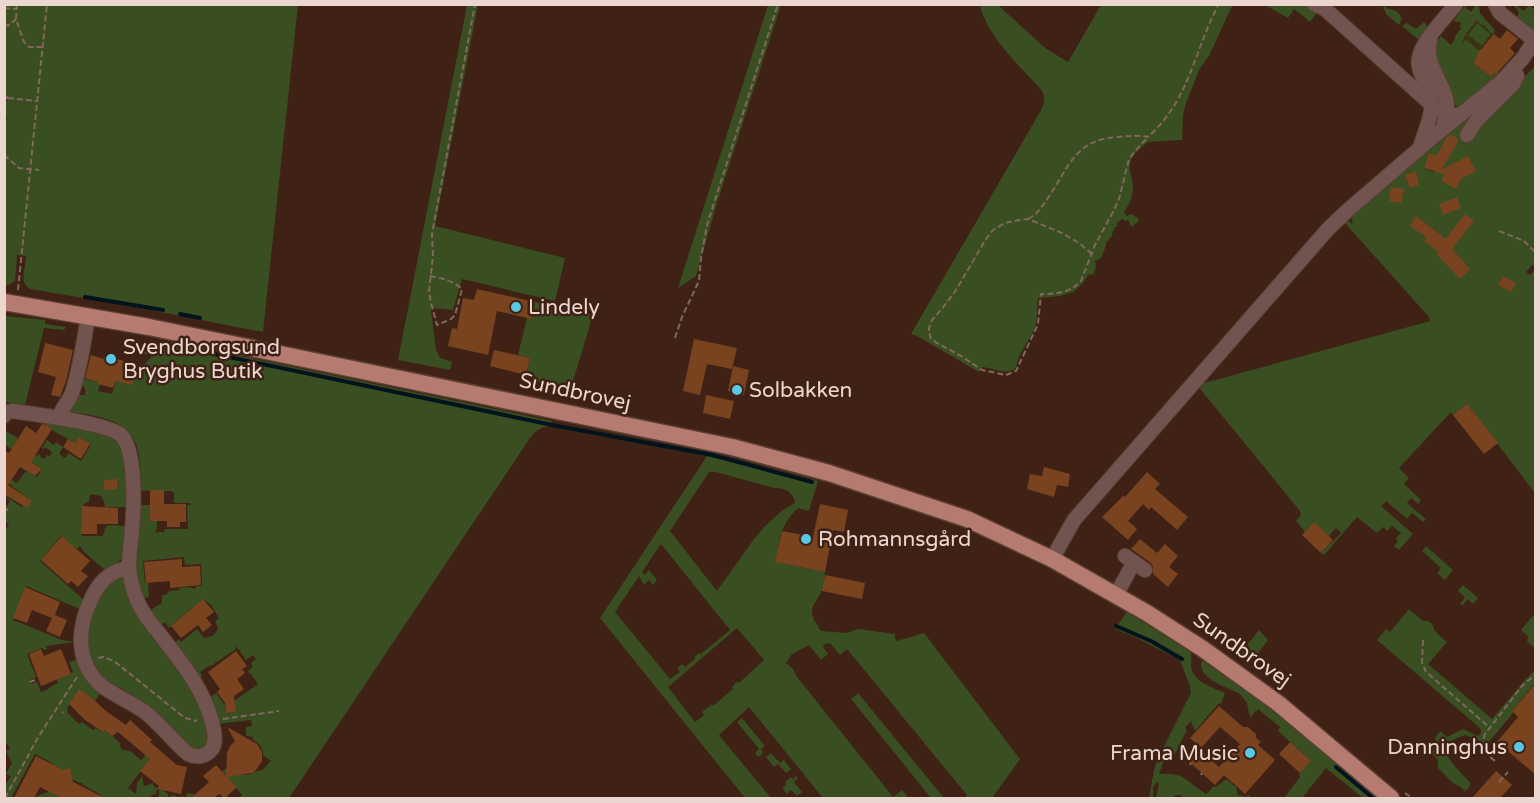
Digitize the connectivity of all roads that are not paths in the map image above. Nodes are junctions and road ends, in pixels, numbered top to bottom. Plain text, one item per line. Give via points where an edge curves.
1 (1314, 4) edge
2 (1456, 4) edge
3 (1495, 4) edge
4 (1434, 33) junction
5 (1535, 39) edge
6 (1513, 70) junction
7 (1431, 104) junction
8 (1462, 114) junction
9 (1446, 115) junction
10 (1467, 135) dead end
11 (1434, 136) junction
12 (1420, 148) junction
13 (4, 302) edge
14 (4, 310) edge
15 (82, 315) junction
16 (4, 416) edge
17 (58, 418) junction
18 (1055, 553) junction
19 (1135, 563) dead end
20 (129, 568) junction
21 (1116, 595) junction
22 (1397, 795) edge

1 - 7 street via 1325,9
2 - 4 street
3 - 5 street via 1500,13
4 - 7 street via 1422,47 1418,62
4 - 9 street via 1429,56 1447,98
5 - 6 street
6 - 8 street
6 - 10 street via 1517,76 1512,86
7 - 9 street
7 - 12 street
8 - 9 street
8 - 11 street
9 - 11 street
11 - 12 street
12 - 18 street via 1328,229 1074,520
13 - 15 main road, Sundbrovej
14 - 15 main road, Sundbrovej
15 - 17 street via 82,354 72,396
15 - 18 main road, Sundbrovej via 763,454 861,482
16 - 17 street via 12,411
17 - 20 street via 115,430 127,443 134,506
18 - 21 main road, Sundbrovej
19 - 21 street
20 - 20 street via 110,574 91,598 81,631 84,660 98,682 145,712 186,753 205,755 215,739 206,705 192,676 142,611
21 - 22 main road, Sundbrovej via 1262,691

